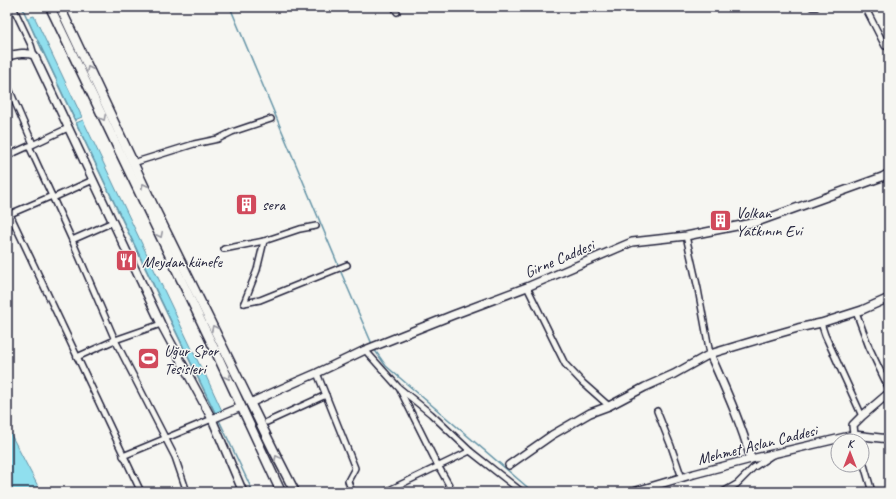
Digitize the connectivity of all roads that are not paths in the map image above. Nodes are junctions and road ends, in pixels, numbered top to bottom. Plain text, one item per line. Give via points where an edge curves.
1 (13, 7) edge
2 (50, 7) edge
3 (60, 7) edge
4 (394, 7) edge
5 (812, 7) edge
6 (816, 7) edge
7 (865, 7) edge
8 (397, 12) dead end
9 (889, 45) edge
10 (34, 55) junction
11 (7, 56) edge
12 (7, 84) edge
13 (272, 119) dead end
14 (68, 128) junction
15 (31, 145) junction
16 (7, 156) edge
17 (133, 163) junction
18 (889, 173) edge
19 (93, 180) junction
20 (52, 197) junction
21 (7, 208) edge
22 (10, 214) junction
23 (113, 222) junction
24 (316, 226) dead end
25 (686, 236) junction
26 (72, 240) junction
27 (264, 241) junction
28 (224, 249) dead end
29 (347, 265) dead end
30 (527, 287) junction
31 (889, 298) edge
32 (856, 312) junction
33 (821, 323) junction
34 (161, 324) junction
35 (115, 340) junction
36 (366, 350) junction
37 (710, 354) junction
38 (77, 357) junction
39 (317, 373) junction
40 (398, 387) junction
41 (889, 389) edge
42 (889, 393) edge
43 (326, 395) junction
44 (250, 403) junction
45 (609, 406) junction
46 (241, 407) junction
47 (657, 411) dead end
48 (862, 416) junction
49 (212, 419) junction
50 (267, 422) dead end
51 (855, 433) edge
52 (870, 438) edge
53 (165, 439) junction
54 (889, 439) edge
55 (830, 443) edge
56 (470, 450) junction
57 (776, 453) junction
58 (124, 456) junction
59 (751, 459) junction
60 (509, 465) dead end
61 (438, 467) junction
62 (866, 473) edge
63 (682, 478) junction
64 (141, 492) edge
65 (188, 492) edge
66 (243, 492) edge
67 (281, 492) edge
68 (295, 492) edge
69 (352, 492) edge
70 (385, 492) edge
71 (452, 492) edge
72 (522, 492) edge
73 (633, 492) edge
74 (723, 492) edge
75 (872, 492) edge

1 - 10 street
2 -> 46 main road
17 -> 3 main road
4 - 8 street
5 - 6 street
7 - 9 street via 885,46
10 - 11 street via 19,53
10 - 14 street
12 - 15 street
13 - 17 street via 218,139
14 - 15 street
14 - 19 street
15 - 16 street
15 - 20 street
44 -> 17 main road
18 - 25 street, Girne Caddesi via 757,222
19 - 20 street
19 - 23 street
20 - 22 street
20 - 26 street
21 - 22 street
22 - 38 street
23 - 26 street
23 - 34 street
24 - 27 street
25 - 30 street, Girne Caddesi via 632,242
25 - 37 street
26 - 35 street
27 - 28 street
27 - 29 street via 258,270 244,303 260,300
30 - 36 street, Girne Caddesi
30 - 45 street via 566,364
31 - 32 street
32 - 33 street
32 - 41 street
33 - 37 street
33 - 48 street
34 - 35 street
34 - 49 street
35 - 38 street
35 - 53 street
36 - 39 street, Girne Caddesi
36 - 40 street
37 - 45 street
37 - 59 street
38 - 58 street
39 - 43 street
39 - 44 street, Girne Caddesi
40 - 56 street
40 - 61 street
42 - 48 street
43 - 50 street
43 - 69 street via 355,468 348,481
68 -> 44 main road
45 - 60 street via 590,413 552,435
46 - 49 street
46 - 67 main road
47 - 63 street
48 - 51 street via 853,425
49 - 53 street
49 - 66 street
52 - 54 street, Mehmet Aslan Caddesi
53 - 58 street
53 - 65 street via 175,457
55 - 57 street, Mehmet Aslan Caddesi
56 - 61 street
56 - 72 street
57 - 59 street, Mehmet Aslan Caddesi
57 - 74 street
58 - 64 street
59 - 63 street, Mehmet Aslan Caddesi
61 - 70 street
61 - 71 street
62 - 75 street
63 - 73 street, Mehmet Aslan Caddesi

